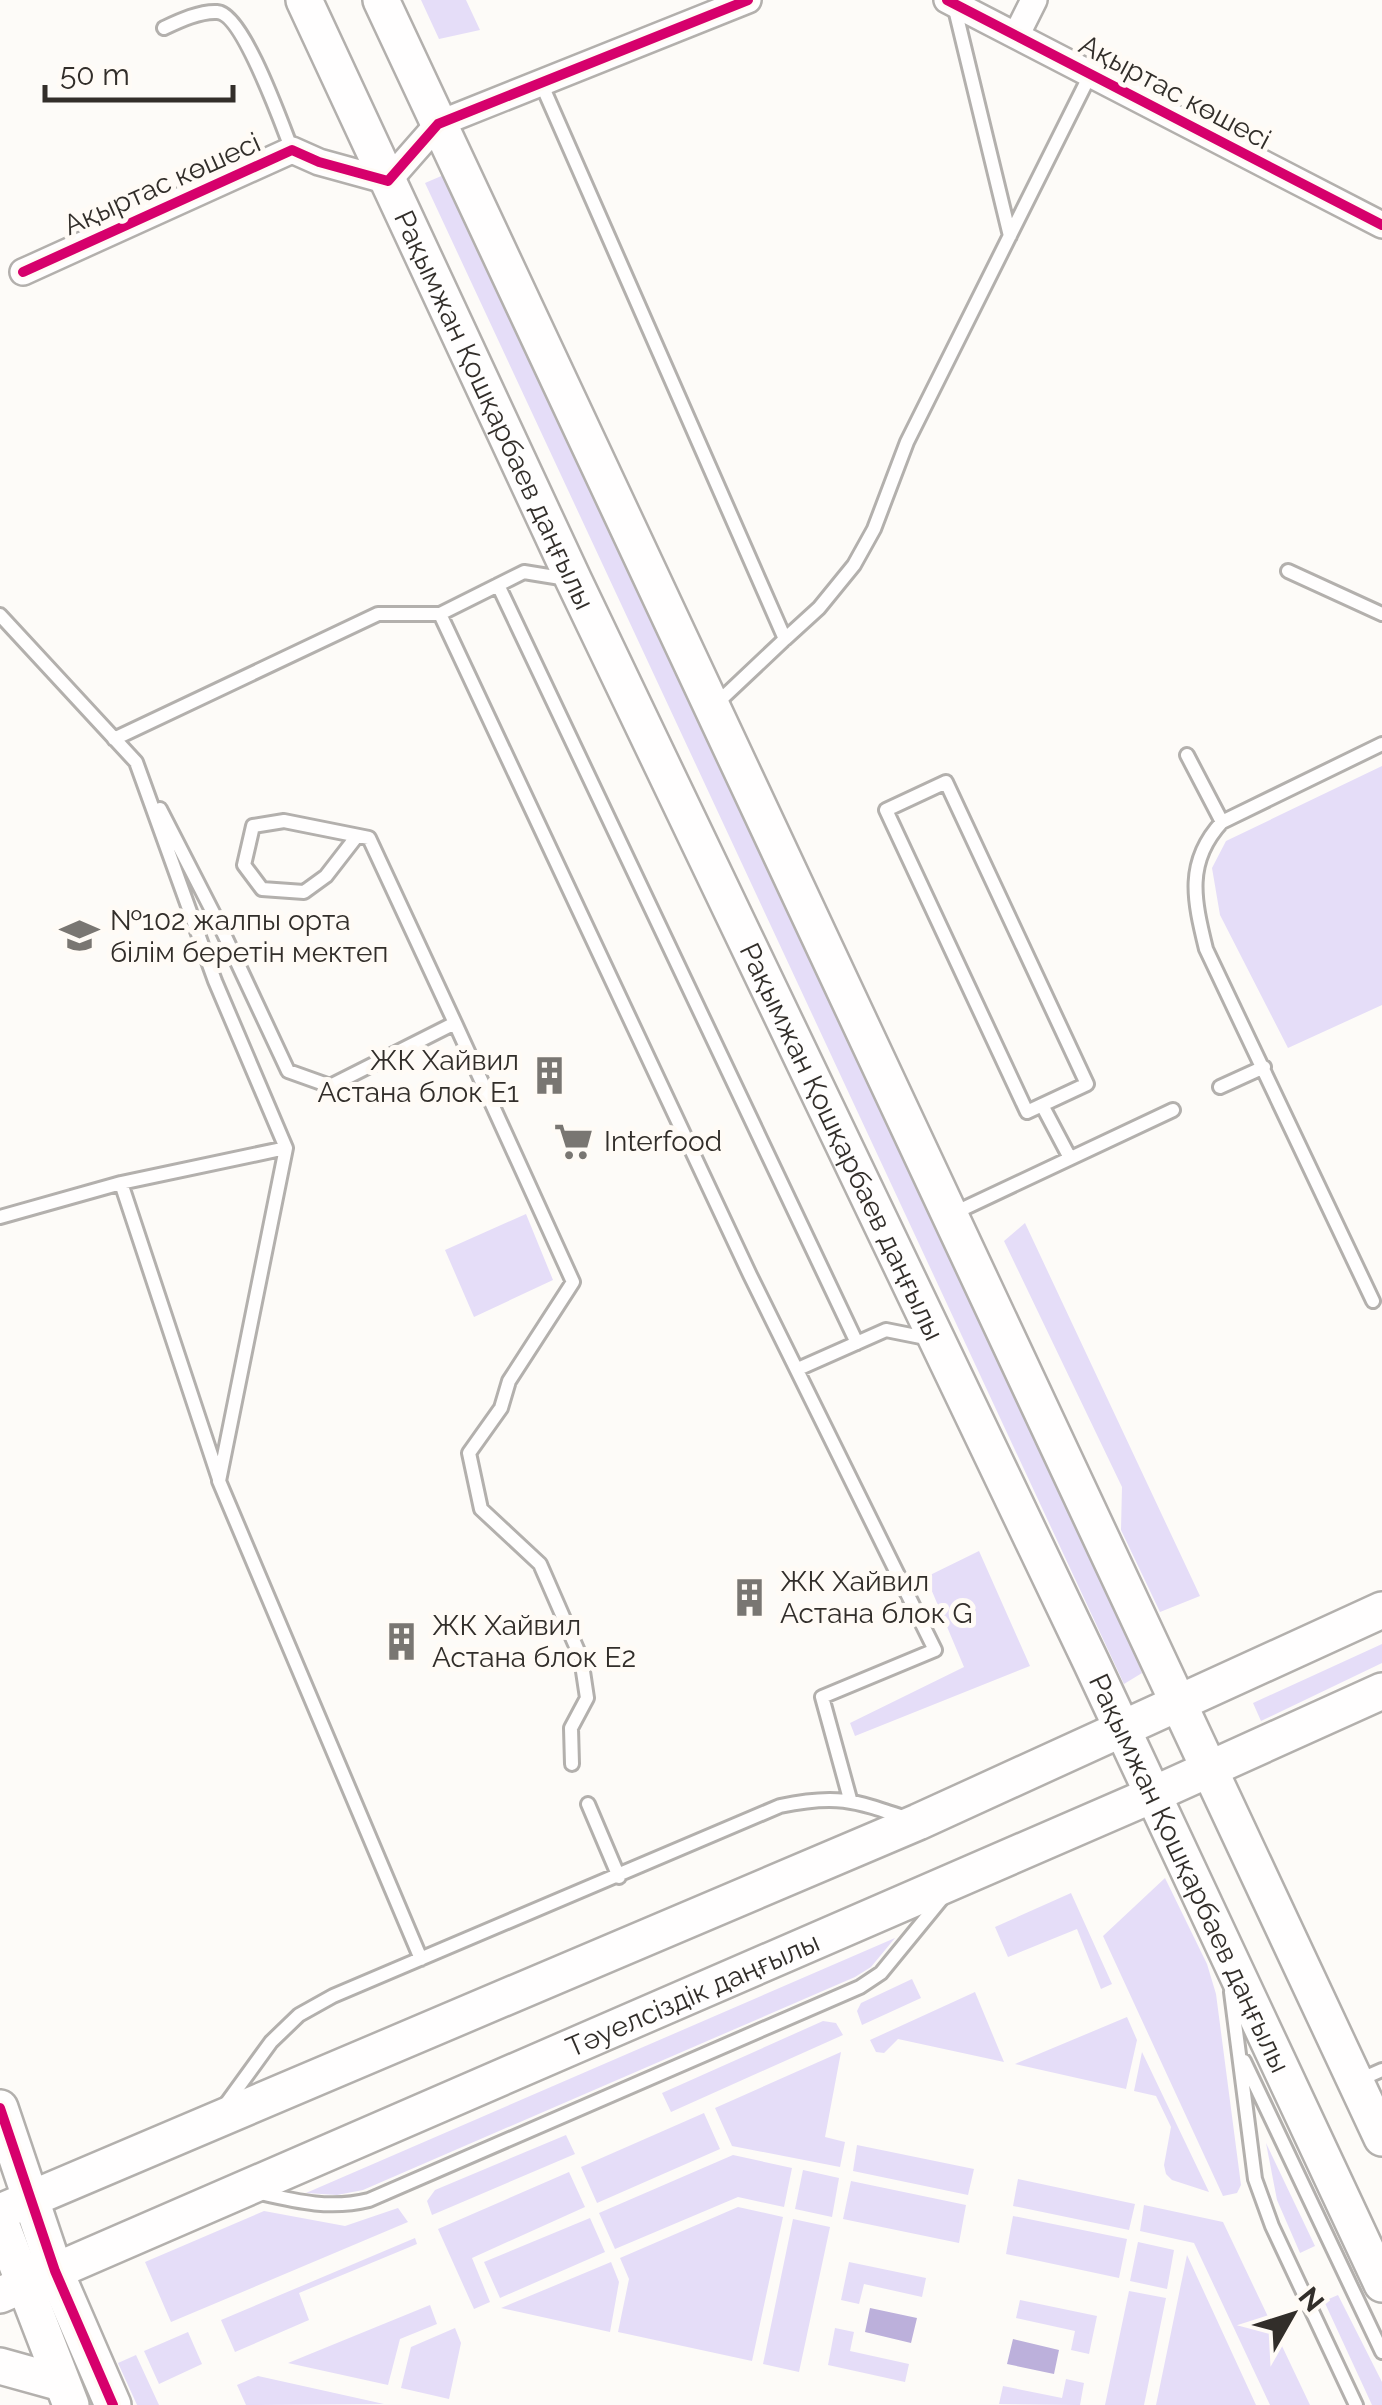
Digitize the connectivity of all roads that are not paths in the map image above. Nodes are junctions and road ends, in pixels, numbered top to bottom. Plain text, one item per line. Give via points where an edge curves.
1 (304, 0) edge
2 (380, 0) edge
3 (748, 0) edge
4 (1034, 0) edge
5 (950, 2) edge
6 (164, 28) dead end
7 (1016, 34) junction
8 (1091, 73) junction
9 (541, 83) junction
10 (438, 124) junction
11 (292, 150) junction
12 (388, 181) junction
13 (1382, 226) edge
14 (1010, 236) junction
15 (23, 272) dead end
16 (1288, 571) dead end
17 (574, 581) junction
18 (498, 585) junction
19 (0, 614) edge
20 (440, 614) junction
21 (1382, 614) edge
22 (784, 639) junction
23 (712, 708) junction
24 (114, 738) junction
25 (1382, 744) edge
26 (1187, 754) dead end
27 (136, 762) junction
28 (1222, 822) junction
29 (357, 836) junction
30 (454, 1024) junction
31 (1264, 1066) junction
32 (1220, 1087) dead end
33 (1042, 1104) junction
34 (1173, 1110) dead end
35 (286, 1148) junction
36 (1070, 1158) junction
37 (121, 1183) junction
38 (950, 1214) junction
39 (0, 1217) edge
40 (1373, 1301) dead end
41 (936, 1340) junction
42 (856, 1343) junction
43 (798, 1369) junction
44 (219, 1481) junction
45 (1382, 1610) edge
46 (1382, 1692) edge
47 (1178, 1703) junction
48 (1122, 1730) junction
49 (572, 1764) dead end
50 (1211, 1769) junction
51 (1152, 1795) junction
52 (850, 1799) junction
53 (588, 1804) dead end
54 (918, 1822) junction
55 (619, 1877) junction
56 (959, 1877) junction
57 (1226, 1955) junction
58 (422, 1959) junction
59 (1238, 2050) junction
60 (1373, 2086) edge
61 (0, 2108) edge
62 (213, 2120) junction
63 (1382, 2138) edge
64 (244, 2190) junction
65 (14, 2206) edge
66 (0, 2221) edge
67 (26, 2284) edge
68 (1382, 2284) edge
69 (1382, 2352) edge
70 (0, 2366) edge
71 (66, 2394) edge
72 (112, 2405) edge
73 (1356, 2405) edge

1 - 12 main road, Рақымжан Қошқарбаев даңғылы
2 - 10 main road
3 - 9 street
4 - 7 street
5 - 7 street, Ақыртас көшесі
5 - 14 lane
6 - 11 lane via 228,15 244,35
7 - 8 street, Ақыртас көшесі
8 - 13 street, Ақыртас көшесі
8 - 14 lane
9 - 10 street
9 - 22 lane
10 - 12 street
10 - 23 main road
11 - 12 street, Ақыртас көшесі
11 - 15 street, Ақыртас көшесі
12 - 17 main road, Рақымжан Қошқарбаев даңғылы
14 - 22 lane via 907,442 854,566
16 - 21 lane
17 - 18 lane via 524,572
17 - 41 main road, Рақымжан Қошқарбаев даңғылы
18 - 20 lane
18 - 42 lane
19 - 24 lane
20 - 24 lane via 378,614
20 - 43 lane
22 - 23 lane
23 - 38 main road
24 - 27 lane
25 - 28 lane
26 - 28 lane
27 - 30 lane via 288,1071 330,1086
27 - 35 lane via 215,980
28 - 31 lane via 1204,842 1194,898 1206,949
29 - 29 lane via 284,821 254,826 244,864 262,889 304,892
29 - 30 lane via 369,838
30 - 49 lane via 573,1282 469,1453 481,1509 540,1564 581,1658 587,1698 571,1728
31 - 32 lane
31 - 40 lane
33 - 33 lane via 1027,1112 886,810 946,782 1087,1084
33 - 36 lane
34 - 36 lane
35 - 37 lane
35 - 44 lane
36 - 38 lane
37 - 39 lane
37 - 44 lane
38 - 47 main road
41 - 42 lane via 886,1330
41 - 48 main road, Рақымжан Қошқарбаев даңғылы
42 - 43 lane
43 - 52 lane via 935,1650 822,1697
44 - 58 lane
45 - 47 main road
46 - 50 main road, Тәуелсіздік даңғылы
47 - 48 main road
47 - 50 main road
48 - 51 main road, Рақымжан Қошқарбаев даңғылы
48 - 54 main road
50 - 51 main road, Тәуелсіздік даңғылы
50 - 60 main road
51 - 56 main road, Тәуелсіздік даңғылы
51 - 57 main road, Рақымжан Қошқарбаев даңғылы
52 - 54 lane
52 - 55 lane via 780,1806
53 - 55 lane
54 - 62 main road
55 - 58 lane
56 - 64 main road, Тәуелсіздік даңғылы
56 - 64 lane via 893,1958 860,1987 368,2200 322,2206
57 - 59 lane
57 - 68 main road, Рақымжан Қошқарбаев даңғылы
58 - 62 lane via 298,2015
59 - 69 lane
59 - 73 lane via 1263,2202
60 - 63 main road
61 - 65 main road
62 - 65 main road
64 - 67 main road, Тәуелсіздік даңғылы
65 - 67 main road
66 - 67 main road
67 - 71 main road
67 - 72 main road
70 - 71 main road

